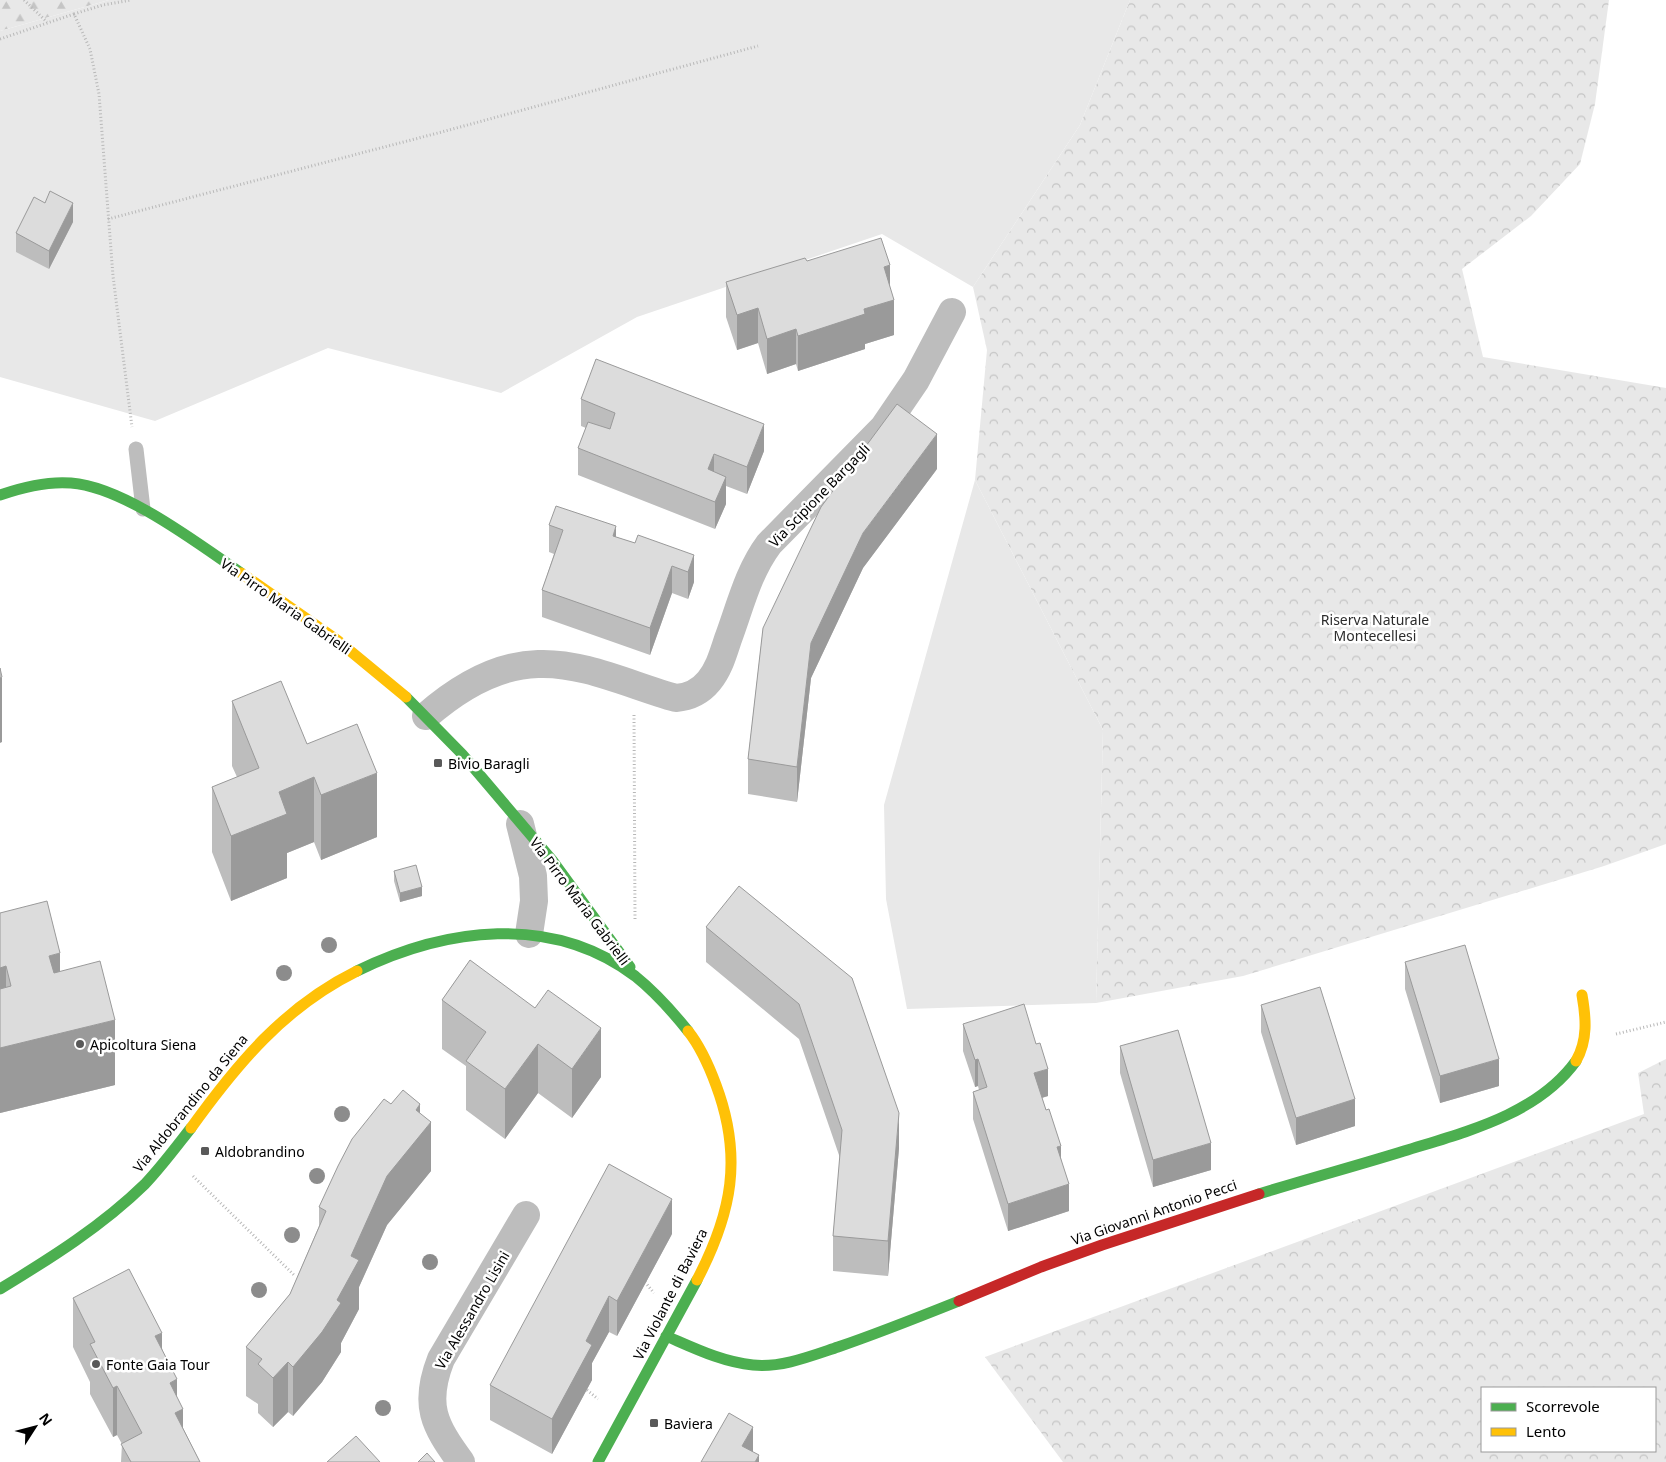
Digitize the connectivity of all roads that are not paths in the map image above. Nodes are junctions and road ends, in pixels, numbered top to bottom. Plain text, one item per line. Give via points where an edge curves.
1 (952, 312) dead end
2 (136, 449) road end
3 (0, 495) edge
4 (143, 509) junction
5 (426, 716) junction
6 (520, 824) junction
7 (529, 934) junction
8 (638, 979) junction
9 (1582, 995) dead end
10 (526, 1215) dead end
11 (0, 1289) edge
12 (666, 1336) junction
13 (462, 1462) edge
14 (598, 1462) edge

1 - 5 street, Via Scipione Bargagli via 916,380 884,427 760,557 718,668 697,692 676,698 585,670 526,664 472,683
2 - 4 lane
3 - 4 street, Via Pirro Maria Gabrielli via 42,484 74,484 104,491
4 - 5 street, Via Pirro Maria Gabrielli via 288,604 387,679
5 - 6 street, Via Pirro Maria Gabrielli
6 - 7 street, Via Pirro Maria Gabrielli via 533,876 534,901
6 - 8 street, Via Pirro Maria Gabrielli via 562,873
7 - 8 street, Via Violante di Baviera via 583,948 617,964
7 - 11 street, Via Aldobrandino da Siena via 479,934 407,950 346,977 306,1001 258,1044 162,1165 134,1194 50,1258
8 - 12 street, Via Violante di Baviera via 680,1020 710,1069 724,1105 732,1155 731,1185 720,1232
9 - 12 street, Via Giovanni Antonio Pecci via 1587,1028 1574,1066 1526,1104 1476,1128 1100,1246 825,1352 765,1365 748,1365
10 - 13 street, Via Alessandro Lisini via 435,1374 432,1410 437,1425
12 - 14 street, Via Violante di Baviera

